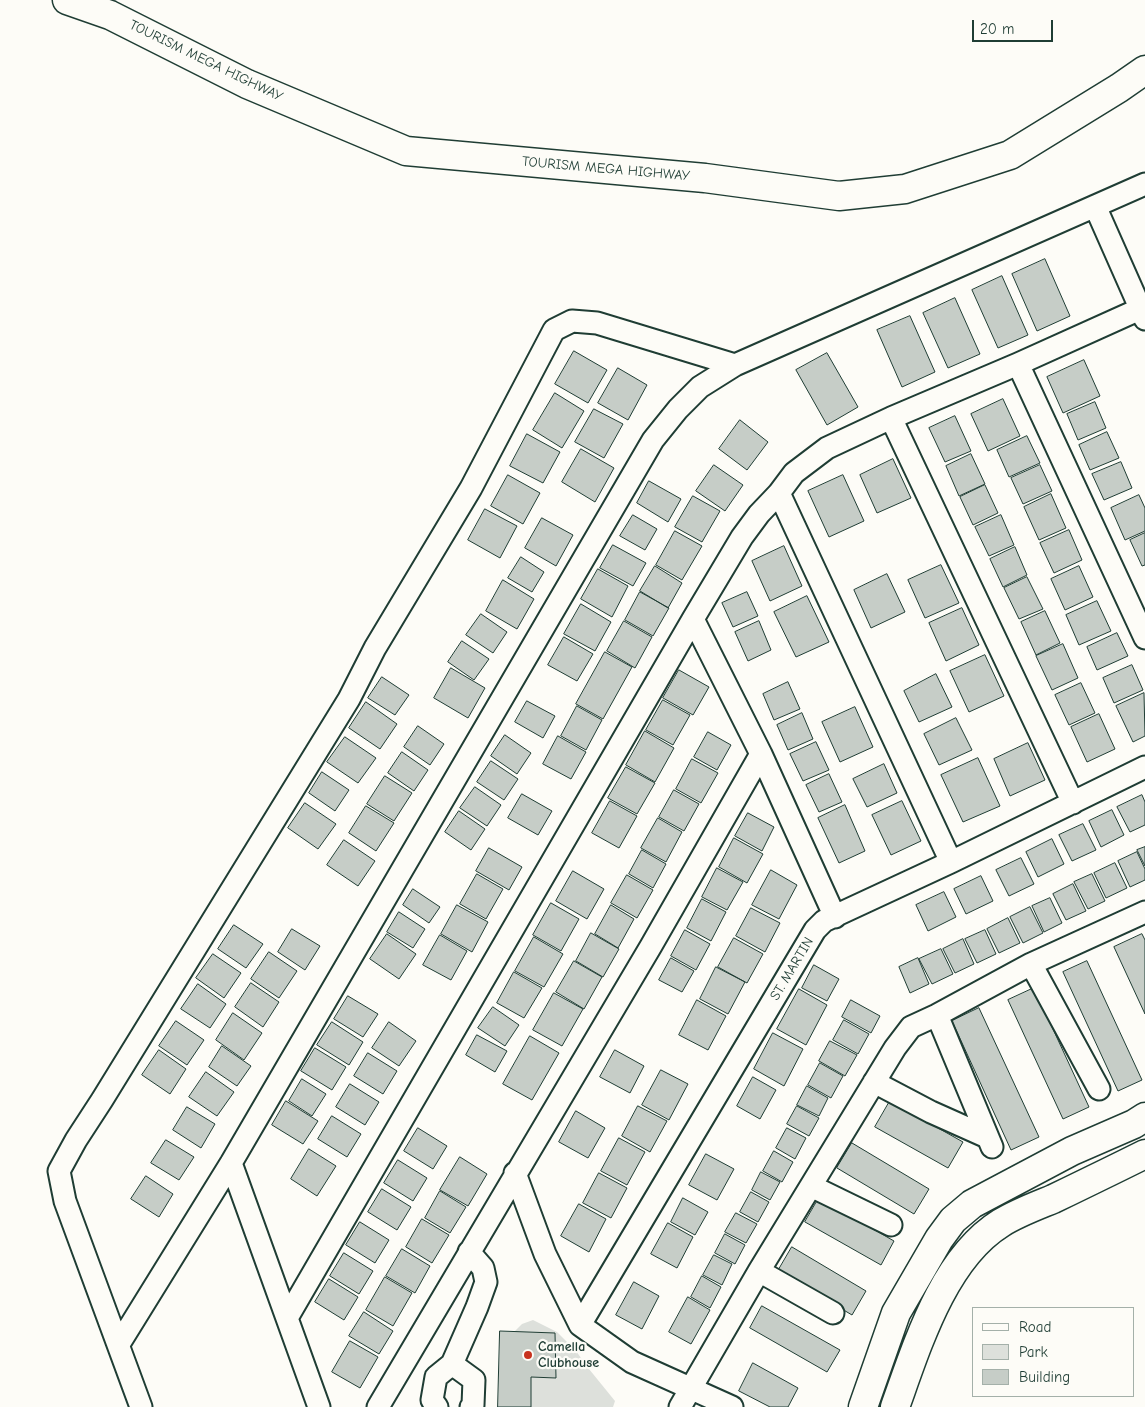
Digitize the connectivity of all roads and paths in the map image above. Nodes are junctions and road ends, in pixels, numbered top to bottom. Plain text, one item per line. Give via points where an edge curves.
1 (67, 0) edge
2 (1145, 70) edge
3 (1144, 182) edge
4 (1095, 206) junction
5 (1143, 314) edge
6 (1018, 364) junction
7 (734, 365) junction
8 (891, 418) junction
9 (779, 493) junction
10 (693, 619) junction
11 (1145, 638) edge
12 (761, 754) junction
13 (1145, 767) edge
14 (1073, 803) junction
15 (951, 862) junction
16 (1145, 912) edge
17 (835, 917) junction
18 (1031, 964) junction
19 (937, 1015) junction
20 (874, 1082) junction
21 (1099, 1089) dead end
22 (1145, 1117) edge
23 (1145, 1154) edge
24 (231, 1163) junction
25 (515, 1174) junction
26 (811, 1186) junction
27 (891, 1225) dead end
28 (469, 1252) junction
29 (759, 1271) junction
30 (833, 1313) dead end
31 (287, 1318) junction
32 (580, 1324) junction
33 (119, 1344) junction
34 (452, 1364) junction
35 (691, 1388) junction
36 (141, 1407) edge
37 (319, 1407) edge
38 (378, 1407) edge
39 (437, 1407) edge
40 (471, 1407) edge
41 (680, 1407) edge
42 (732, 1407) edge
43 (864, 1407) edge
44 (895, 1407) edge

1 - 2 street, TOURISM MEGA HIGHWAY via 110,15 247,84 406,152 705,178 839,196 905,189 1010,155
3 - 4 street
4 - 5 street
4 - 7 street
5 - 6 street
6 - 8 street
6 - 11 street
7 - 24 street via 700,387 653,440
7 - 33 street via 597,323 572,321 554,330 471,488 349,699 59,1171 64,1201
8 - 9 street via 827,448 794,473
8 - 14 street
9 - 10 street via 742,538
9 - 15 street
10 - 12 street
10 - 31 street
12 - 17 street
12 - 25 street
13 - 14 street, ST. MARTIN
14 - 15 street, ST. MARTIN
15 - 17 street, ST. MARTIN
16 - 18 street
17 - 32 street, ST. MARTIN via 824,920 815,930
18 - 19 street
18 - 21 street
19 - 20 street via 912,1027
19 - 20 street via 989,1142
20 - 26 street
22 - 43 street via 972,1204 953,1220 896,1313
23 - 44 street via 1002,1222 982,1237 955,1270 925,1324
24 - 31 street
24 - 33 street
25 - 28 street
25 - 32 street via 545,1254
26 - 27 street
26 - 29 street
28 - 34 street via 483,1268 486,1282
28 - 38 street
29 - 30 street
29 - 35 street
31 - 37 street
32 - 35 street via 632,1362
33 - 36 street
34 - 39 street via 436,1377 432,1400
34 - 40 street via 474,1380
35 - 41 street
35 - 42 street

